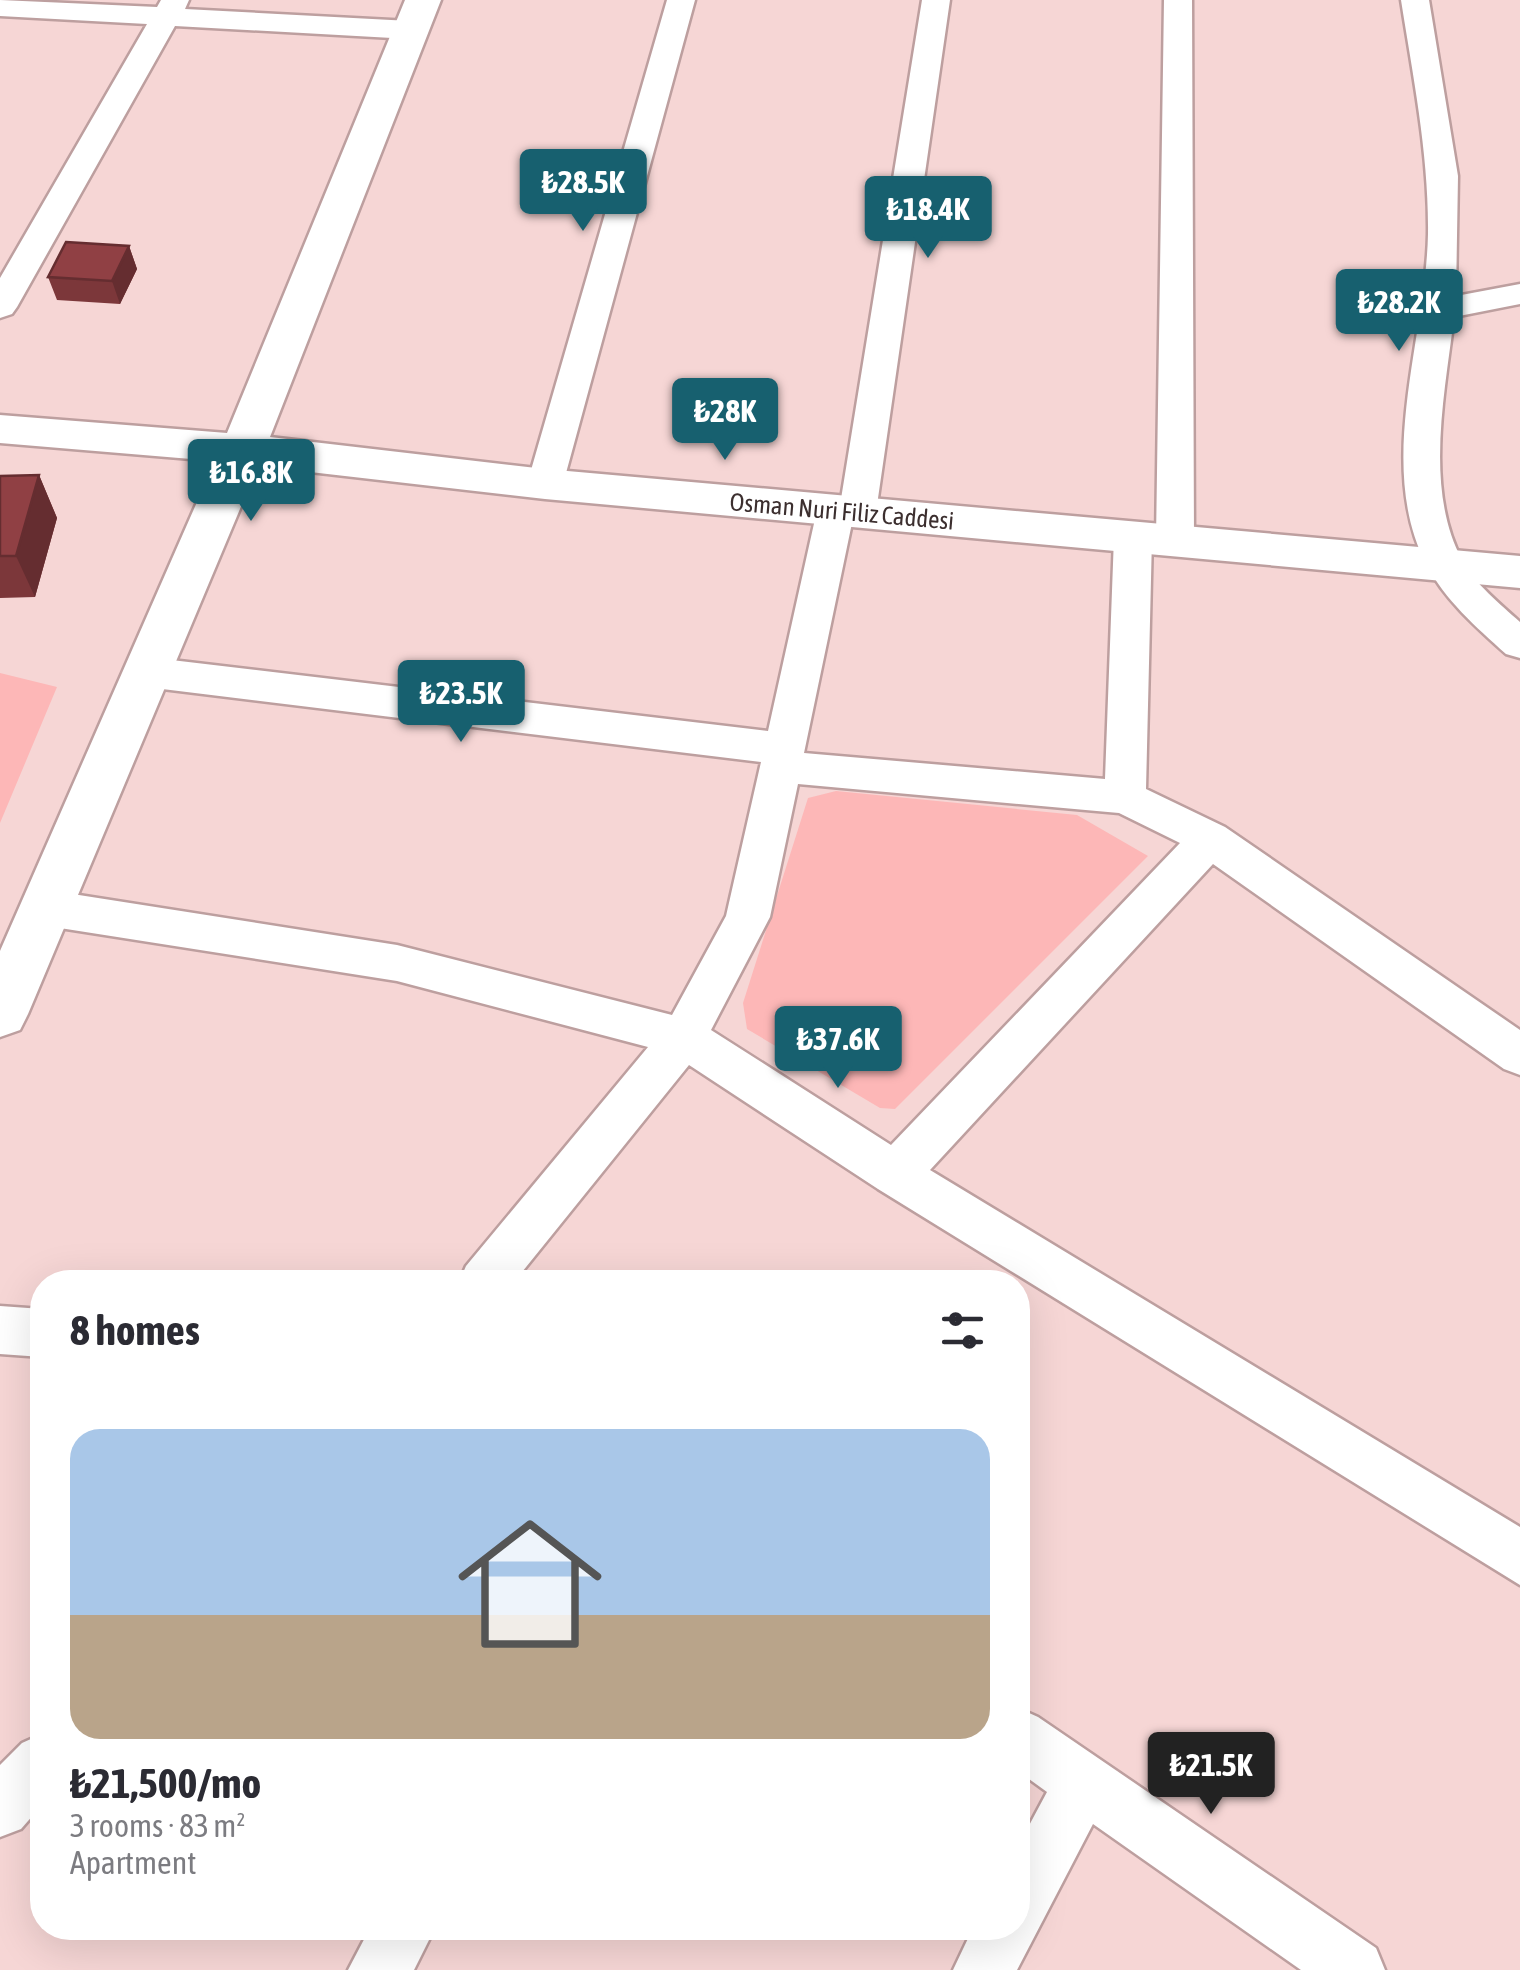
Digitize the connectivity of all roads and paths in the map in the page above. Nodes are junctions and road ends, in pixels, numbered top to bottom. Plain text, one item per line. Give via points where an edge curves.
1 (681, 0) edge
2 (936, 0) edge
3 (1178, 0) edge
4 (1415, 0) edge
5 (0, 7) edge
6 (171, 8) edge
7 (417, 15) edge
8 (1520, 294) edge
9 (0, 307) edge
10 (1438, 310) junction
11 (0, 429) edge
12 (242, 449) junction
13 (545, 484) junction
14 (846, 511) junction
15 (1154, 538) junction
16 (1520, 553) edge
17 (1445, 564) junction
18 (1520, 572) edge
19 (1520, 644) edge
20 (146, 672) junction
21 (782, 758) junction
22 (1125, 797) junction
23 (1210, 839) junction
24 (47, 908) junction
25 (0, 1014) edge
26 (684, 1037) junction
27 (1520, 1054) edge
28 (895, 1174) junction
29 (494, 1270) edge
30 (0, 1330) edge
31 (30, 1332) edge
32 (1520, 1558) edge
33 (1030, 1745) edge
34 (30, 1776) edge
35 (1083, 1783) junction
36 (0, 1808) edge
37 (1030, 1883) edge
38 (398, 1940) edge
39 (1000, 1940) edge
40 (379, 1970) edge
41 (984, 1970) edge
42 (1354, 1970) edge

1 - 13 street
2 - 14 street
3 - 15 street
4 - 10 street via 1436,127 1444,235
5 - 6 street
6 - 7 street
6 - 9 street
7 - 12 street
8 - 10 street
10 - 17 street via 1424,398 1426,472 1428,528
11 - 12 street, Osman Nuri Filiz Caddesi
12 - 13 street, Osman Nuri Filiz Caddesi
12 - 20 street
13 - 14 street, Osman Nuri Filiz Caddesi
14 - 15 street, Osman Nuri Filiz Caddesi
14 - 21 street
15 - 17 street, Osman Nuri Filiz Caddesi
15 - 22 street
16 - 17 street, Osman Nuri Filiz Caddesi
17 - 18 street, Osman Nuri Filiz Caddesi
17 - 19 street
20 - 21 street
20 - 24 street
21 - 22 street
21 - 26 street via 748,917
22 - 23 street
23 - 27 street
23 - 28 street
24 - 25 street
24 - 26 street via 397,963
26 - 28 street
26 - 29 street
28 - 32 street
30 - 31 street
33 - 35 street
34 - 36 street
35 - 37 street
35 - 42 street
38 - 40 street
39 - 41 street

